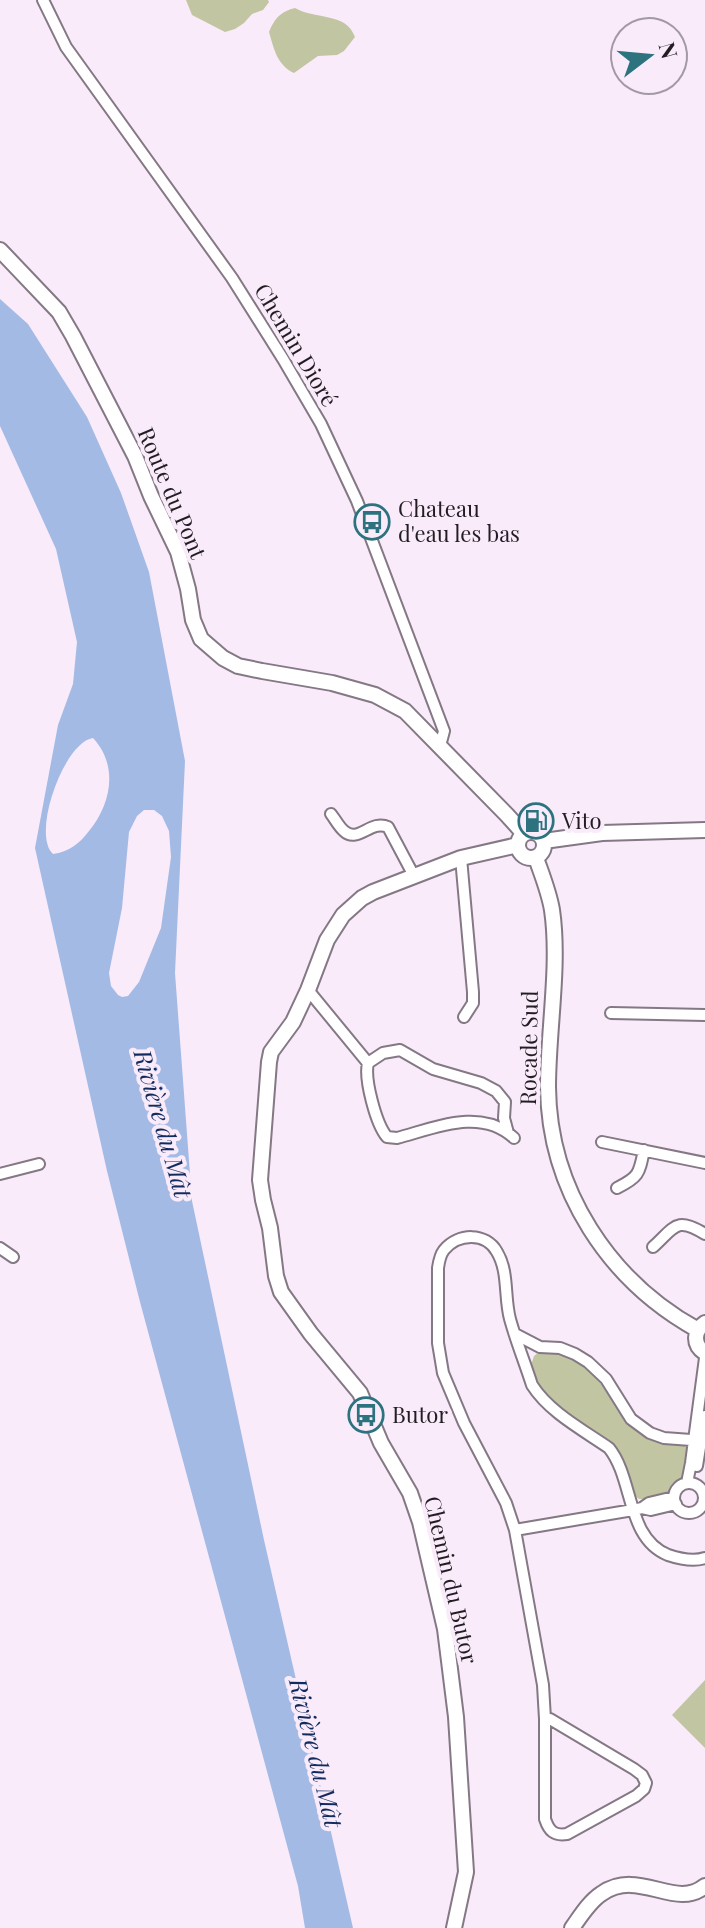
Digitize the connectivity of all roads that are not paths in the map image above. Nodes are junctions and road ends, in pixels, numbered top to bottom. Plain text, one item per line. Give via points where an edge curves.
1 (43, 0) edge
2 (0, 250) edge
3 (440, 746) junction
4 (331, 814) dead end
5 (705, 830) edge
6 (521, 840) junction
7 (544, 841) junction
8 (461, 858) junction
9 (536, 858) junction
10 (414, 876) junction
11 (308, 990) junction
12 (611, 1013) dead end
13 (705, 1015) edge
14 (464, 1017) dead end
15 (368, 1063) junction
16 (602, 1142) dead end
17 (644, 1150) junction
18 (705, 1163) edge
19 (39, 1164) dead end
20 (0, 1174) edge
21 (617, 1188) dead end
22 (705, 1234) edge
23 (653, 1247) dead end
24 (0, 1248) edge
25 (13, 1257) dead end
26 (701, 1326) edge
27 (515, 1334) junction
28 (540, 1347) junction
29 (705, 1356) edge
30 (526, 1365) junction
31 (705, 1416) edge
32 (700, 1440) edge
33 (691, 1483) junction
34 (675, 1500) junction
35 (638, 1509) junction
36 (702, 1509) edge
37 (515, 1530) junction
38 (705, 1558) edge
39 (545, 1719) junction
40 (705, 1886) edge
41 (454, 1928) edge
42 (572, 1928) edge

1 - 3 street, Chemin Dioré via 66,47 232,278 321,424 357,501 444,731
2 - 3 street, Route du Pont via 59,312 79,347 178,552 201,639 238,666 375,695 405,711
3 - 6 street, Route du Pont
4 - 10 street via 351,835 384,824
5 - 7 street via 602,833
6 - 7 street via 535,833
6 - 8 street, Chemin du Butor
6 - 9 street via 521,853
7 - 9 street
8 - 10 street, Chemin du Butor
8 - 14 street via 473,992
9 - 26 street, Rocade Sud via 552,911 548,1088 561,1168 587,1225 618,1268 683,1322
10 - 11 street, Chemin du Butor via 362,898 343,915
11 - 15 street
11 - 41 street, Chemin du Butor via 269,1057 263,1200 281,1292 360,1393 420,1522 445,1629 456,1717 466,1872
12 - 13 street
15 - 15 street via 368,1083 387,1137 467,1121 491,1124 511,1136 505,1102 481,1083 433,1069 400,1050
16 - 17 street
17 - 18 street
17 - 21 street via 639,1173
19 - 20 street
22 - 23 street via 682,1224
24 - 25 street
26 - 29 street via 696,1341
27 - 28 street
27 - 30 street
27 - 37 street via 504,1269 493,1245 476,1237 455,1241 440,1257 438,1268 443,1373
28 - 30 street
28 - 32 street via 560,1348 588,1362 640,1428 664,1438
29 - 32 street
30 - 35 street via 538,1395 617,1458
31 - 32 street
32 - 33 street
33 - 34 street via 678,1487
33 - 36 street via 702,1489
34 - 35 street
34 - 36 street via 682,1511
35 - 37 street
35 - 38 street via 639,1525 660,1552 679,1559
37 - 39 street
39 - 39 street via 545,1819 552,1832 567,1834 644,1789 646,1783 634,1769
40 - 42 street via 681,1894 621,1884 598,1896

